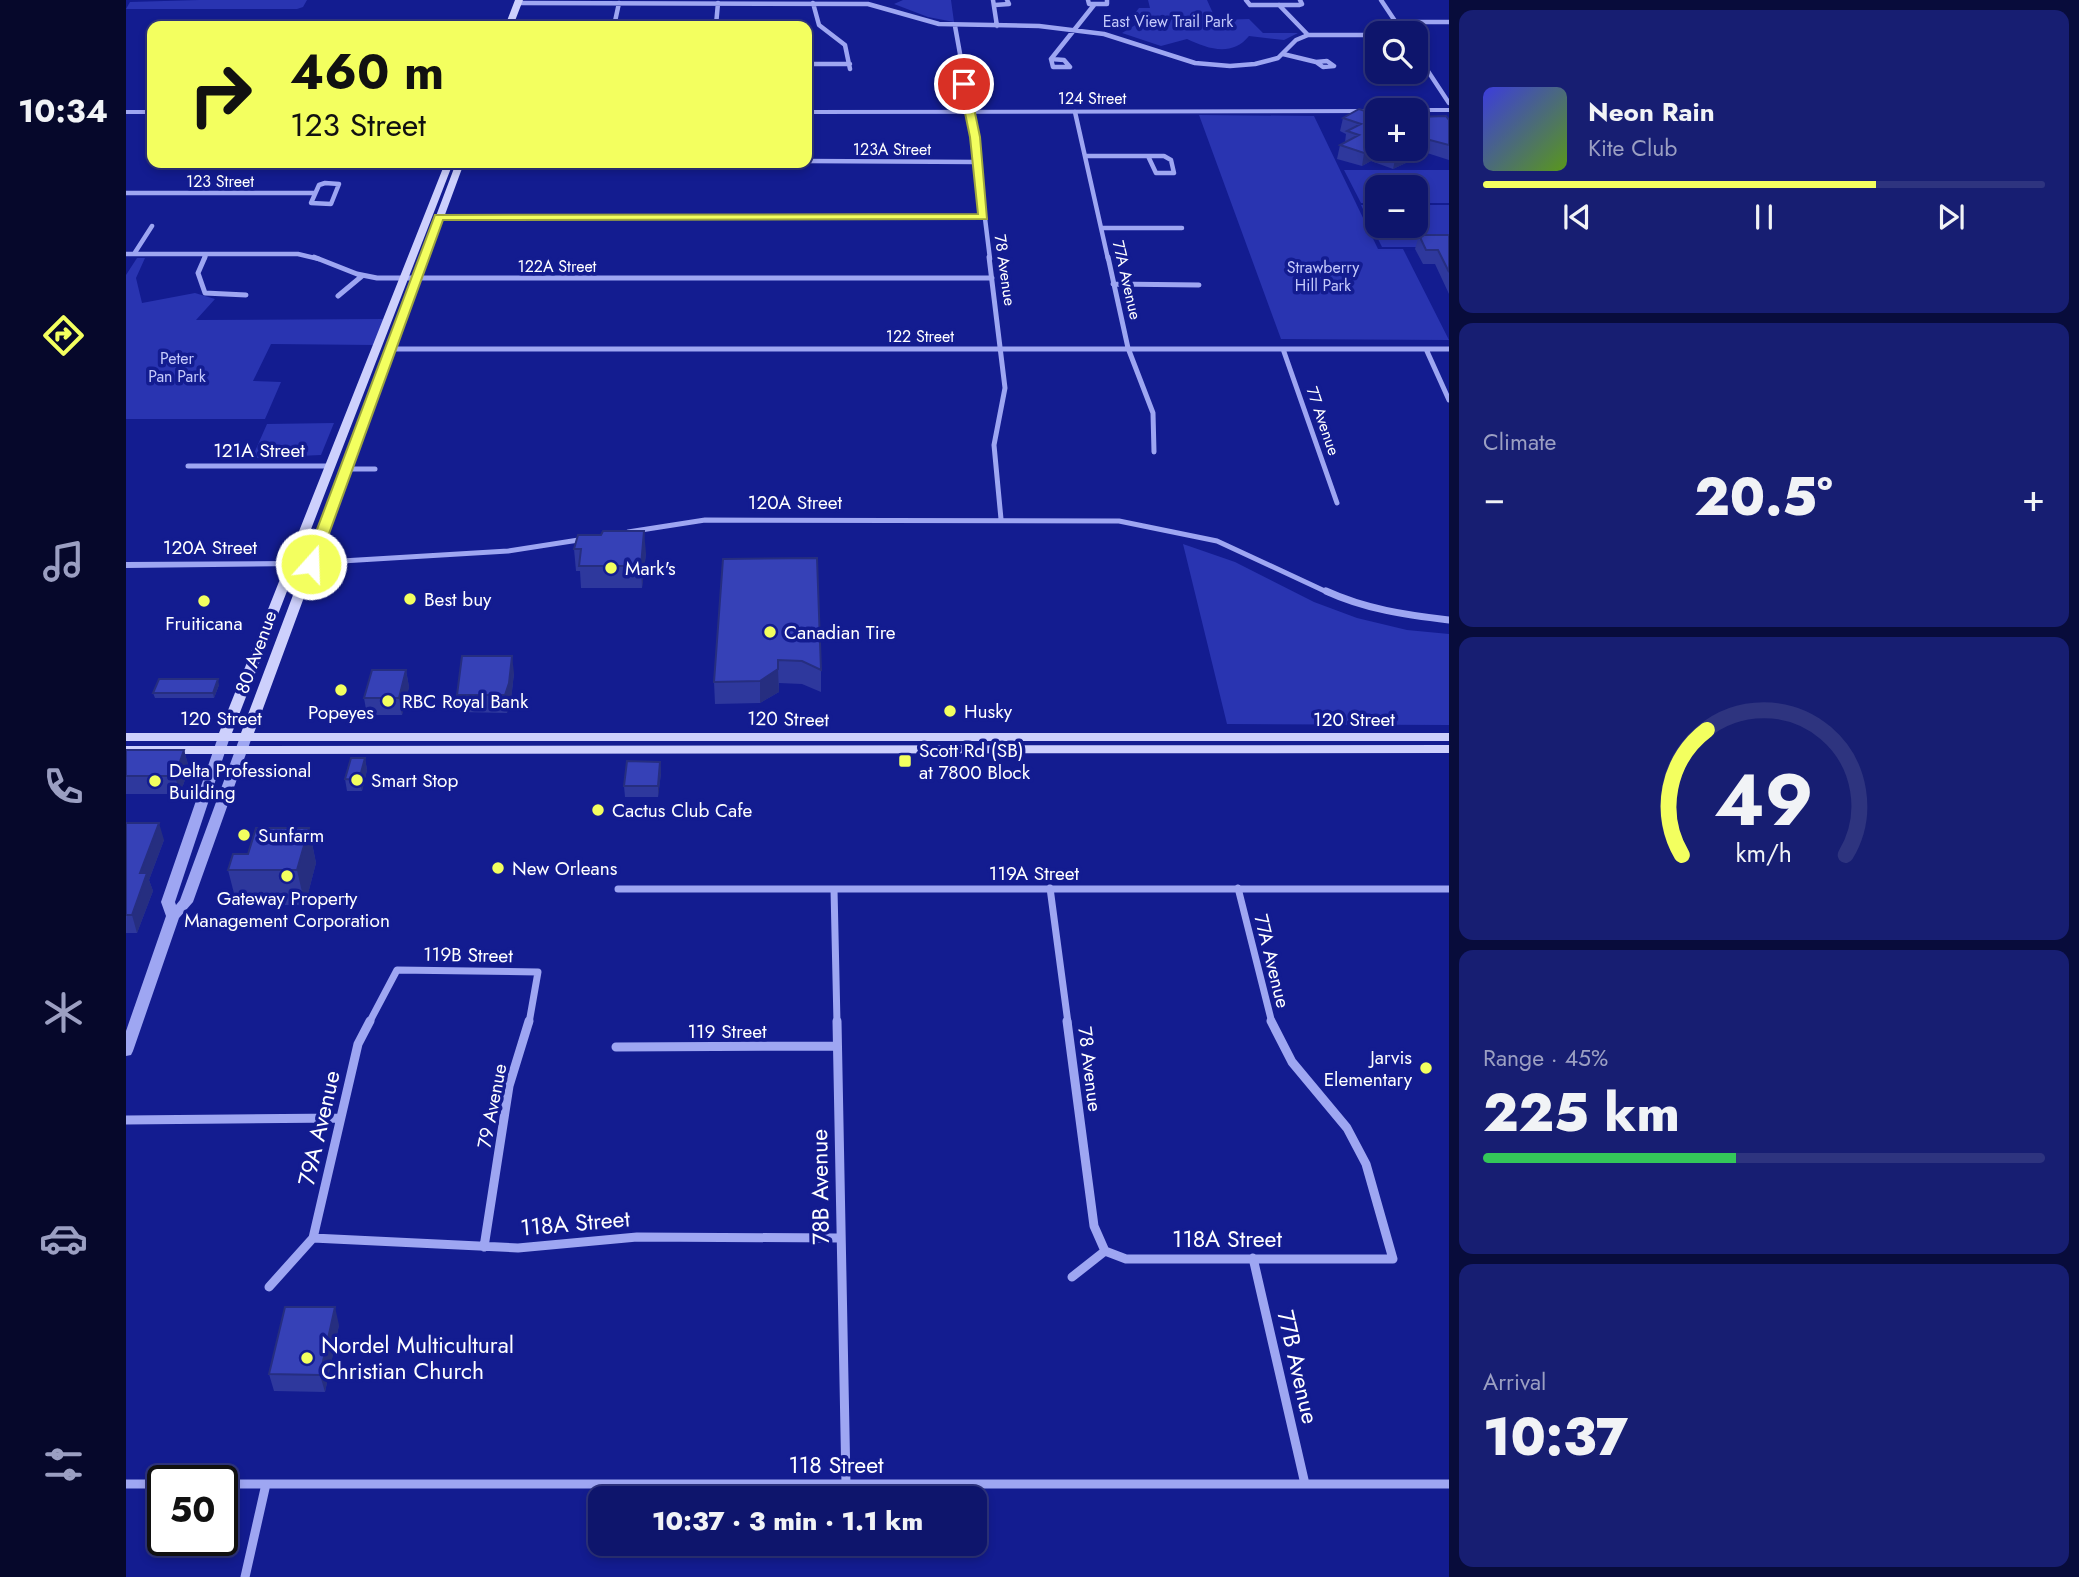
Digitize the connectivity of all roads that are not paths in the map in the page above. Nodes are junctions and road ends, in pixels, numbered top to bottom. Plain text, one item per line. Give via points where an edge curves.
1 (1007, 0) edge
2 (1088, 0) edge
3 (1107, 0) edge
4 (1246, 0) edge
5 (1300, 0) edge
6 (1381, 0) edge
7 (518, 2) edge
8 (619, 3) junction
9 (718, 3) junction
10 (813, 3) junction
11 (994, 3) edge
12 (1094, 5) junction
13 (1279, 5) junction
14 (511, 21) edge
15 (615, 21) edge
16 (716, 21) edge
17 (1395, 21) edge
18 (1428, 22) edge
19 (1449, 22) edge
20 (956, 26) junction
21 (997, 26) junction
22 (1074, 30) junction
23 (1308, 35) junction
24 (1365, 35) edge
25 (1283, 54) junction
26 (1051, 59) dead end
27 (1317, 62) dead end
28 (812, 64) edge
29 (1428, 71) edge
30 (1449, 103) edge
31 (1428, 110) edge
32 (1449, 110) edge
33 (1365, 111) edge
34 (126, 112) edge
35 (147, 112) edge
36 (812, 112) edge
37 (970, 112) junction
38 (1075, 112) junction
39 (1086, 156) junction
40 (1148, 156) junction
41 (812, 161) edge
42 (977, 162) junction
43 (447, 168) edge
44 (458, 168) edge
45 (126, 193) edge
46 (315, 193) junction
47 (434, 202) junction
48 (439, 217) junction
49 (984, 217) junction
50 (152, 226) dead end
51 (1101, 228) junction
52 (1182, 228) dead end
53 (126, 254) edge
54 (134, 254) junction
55 (206, 254) junction
56 (362, 276) junction
57 (410, 278) junction
58 (992, 278) junction
59 (1113, 284) junction
60 (1199, 285) dead end
61 (246, 295) dead end
62 (338, 296) dead end
63 (1001, 348) junction
64 (1128, 348) junction
65 (391, 349) junction
66 (1283, 349) junction
67 (1426, 349) junction
68 (1449, 349) edge
69 (1449, 400) edge
70 (353, 409) junction
71 (1154, 452) dead end
72 (188, 466) dead end
73 (331, 466) junction
74 (345, 469) junction
75 (375, 469) dead end
76 (334, 499) junction
77 (1338, 503) dead end
78 (1001, 519) junction
79 (625, 533) edge
80 (599, 537) edge
81 (292, 564) junction
82 (311, 564) junction
83 (126, 565) edge
84 (1449, 620) edge
85 (126, 737) edge
86 (1449, 737) edge
87 (1216, 739) junction
88 (222, 743) junction
89 (243, 744) junction
90 (894, 745) junction
91 (1449, 749) edge
92 (126, 750) edge
93 (1152, 750) junction
94 (1050, 888) junction
95 (1238, 888) junction
96 (618, 889) dead end
97 (834, 889) junction
98 (1449, 889) edge
99 (173, 916) junction
100 (397, 970) joint
101 (538, 972) joint
102 (837, 1046) junction
103 (616, 1047) dead end
104 (126, 1051) edge
105 (340, 1118) junction
106 (126, 1120) edge
107 (313, 1238) junction
108 (840, 1238) junction
109 (484, 1247) junction
110 (1105, 1251) junction
111 (1253, 1258) junction
112 (1393, 1259) joint
113 (1072, 1277) dead end
114 (269, 1287) dead end
115 (126, 1484) edge
116 (147, 1484) edge
117 (238, 1484) edge
118 (266, 1484) junction
119 (846, 1484) junction
120 (1305, 1484) junction
121 (1449, 1484) edge
122 (245, 1577) edge

1 - 11 street via 1009,4
2 - 12 street
3 - 12 street via 1107,4
4 - 13 street via 1251,5
5 - 13 street via 1299,5
6 - 17 street
7 - 8 street
7 - 14 main road
8 - 9 street
8 - 15 street
9 - 10 street
9 - 16 street
10 - 20 street via 868,4
10 - 28 street via 818,26 851,52 850,67
11 - 21 street
12 - 22 street
13 - 23 street
18 - 19 street
20 - 21 street
20 - 37 street, 78 Avenue
21 - 22 street
22 - 25 street via 1129,40 1168,56 1215,66 1255,64
22 - 26 street
23 - 24 street
23 - 25 street
25 - 27 street
29 - 30 street
31 - 32 street
33 - 38 street, 124 Street
34 - 35 street
36 - 37 street, 124 Street
37 - 38 street, 124 Street
37 - 42 street, 78 Avenue
38 - 39 street, 77A Avenue
39 - 40 street
39 - 51 street, 77A Avenue
40 - 40 street via 1169,158 1174,173 1156,173
41 - 42 street, 123A Street
42 - 49 street, 78 Avenue
43 - 47 main road, 80 Avenue
44 - 48 main road, 80 Avenue
45 - 46 street, 123 Street
46 - 46 street, 123 Street via 319,185 339,184 331,204 311,203
47 - 48 main road
47 - 57 main road, 80 Avenue
48 - 49 street
48 - 57 main road, 80 Avenue
49 - 58 street, 78 Avenue
50 - 54 street
51 - 52 street
51 - 59 street, 77A Avenue
53 - 54 street, 122A Street
54 - 55 street, 122A Street
55 - 56 street, 122A Street via 305,254
55 - 61 street via 198,273 205,293
56 - 57 street, 122A Street
56 - 62 street
57 - 58 street, 122A Street
57 - 65 main road, 80 Avenue
57 - 70 main road, 80 Avenue
58 - 63 street, 78 Avenue
59 - 60 street
59 - 64 street, 77A Avenue
63 - 64 street, 122 Street
63 - 65 street, 122 Street
63 - 78 street, 78 Avenue via 1005,398 994,445
64 - 66 street, 122 Street
64 - 71 street, 77A Avenue via 1144,381 1157,439
65 - 74 main road, 80 Avenue
66 - 67 street, 122 Street
66 - 77 street, 77 Avenue
67 - 68 street, 122 Street
67 - 69 street
70 - 73 main road, 80 Avenue
70 - 74 main road via 355,418 340,461
72 - 73 street, 121A Street
73 - 76 main road via 335,471 328,494
73 - 81 main road, 80 Avenue
74 - 75 street
74 - 76 main road, 80 Avenue
76 - 82 main road, 80 Avenue
78 - 79 street, 120A Street via 705,520
78 - 84 street, 120A Street via 1119,521 1191,534 1251,555 1350,602
80 - 82 street, 120A Street via 508,551
81 - 82 street, 120A Street
81 - 83 street, 120A Street
81 - 88 main road, 80 Avenue
82 - 89 main road, 80 Avenue
85 - 88 main road, 120 Street
86 - 87 main road, 120 Street
87 - 90 main road, 120 Street via 985,739
87 - 93 main road via 1208,744 1169,744
88 - 89 main road, 120 Street
88 - 92 main road, 120 Street
88 - 99 street, 80 Avenue via 168,902
89 - 90 main road, 120 Street
89 - 90 main road, 120 Street via 807,751
89 - 99 street, 80 Avenue via 186,902
90 - 93 main road, 120 Street
91 - 93 main road, 120 Street
94 - 95 street, 119A Street
94 - 97 street, 119A Street
94 - 110 street, 78 Avenue via 1094,1226
95 - 98 street, 119A Street
95 - 112 street, 77A Avenue via 1269,1017 1292,1062 1347,1128 1366,1164
96 - 97 street, 119A Street
97 - 102 street, 78B Avenue
99 - 104 street, 80 Avenue
100 - 101 street, 119B Street
100 - 105 street, 79A Avenue via 358,1044
101 - 109 street, 79 Avenue via 528,1027 509,1086
102 - 103 street, 119 Street
102 - 108 street, 78B Avenue
105 - 106 street
105 - 107 street, 79A Avenue
107 - 109 street, 118A Street
107 - 114 street, 79A Avenue
108 - 109 street, 118A Street via 637,1237
108 - 119 street, 78B Avenue
110 - 111 street, 118A Street via 1126,1259
110 - 113 street
111 - 112 street, 118A Street
111 - 120 street, 77B Avenue
115 - 116 street
117 - 118 street, 118 Street
118 - 119 street, 118 Street
118 - 122 street
119 - 120 street, 118 Street
120 - 121 street, 118 Street

